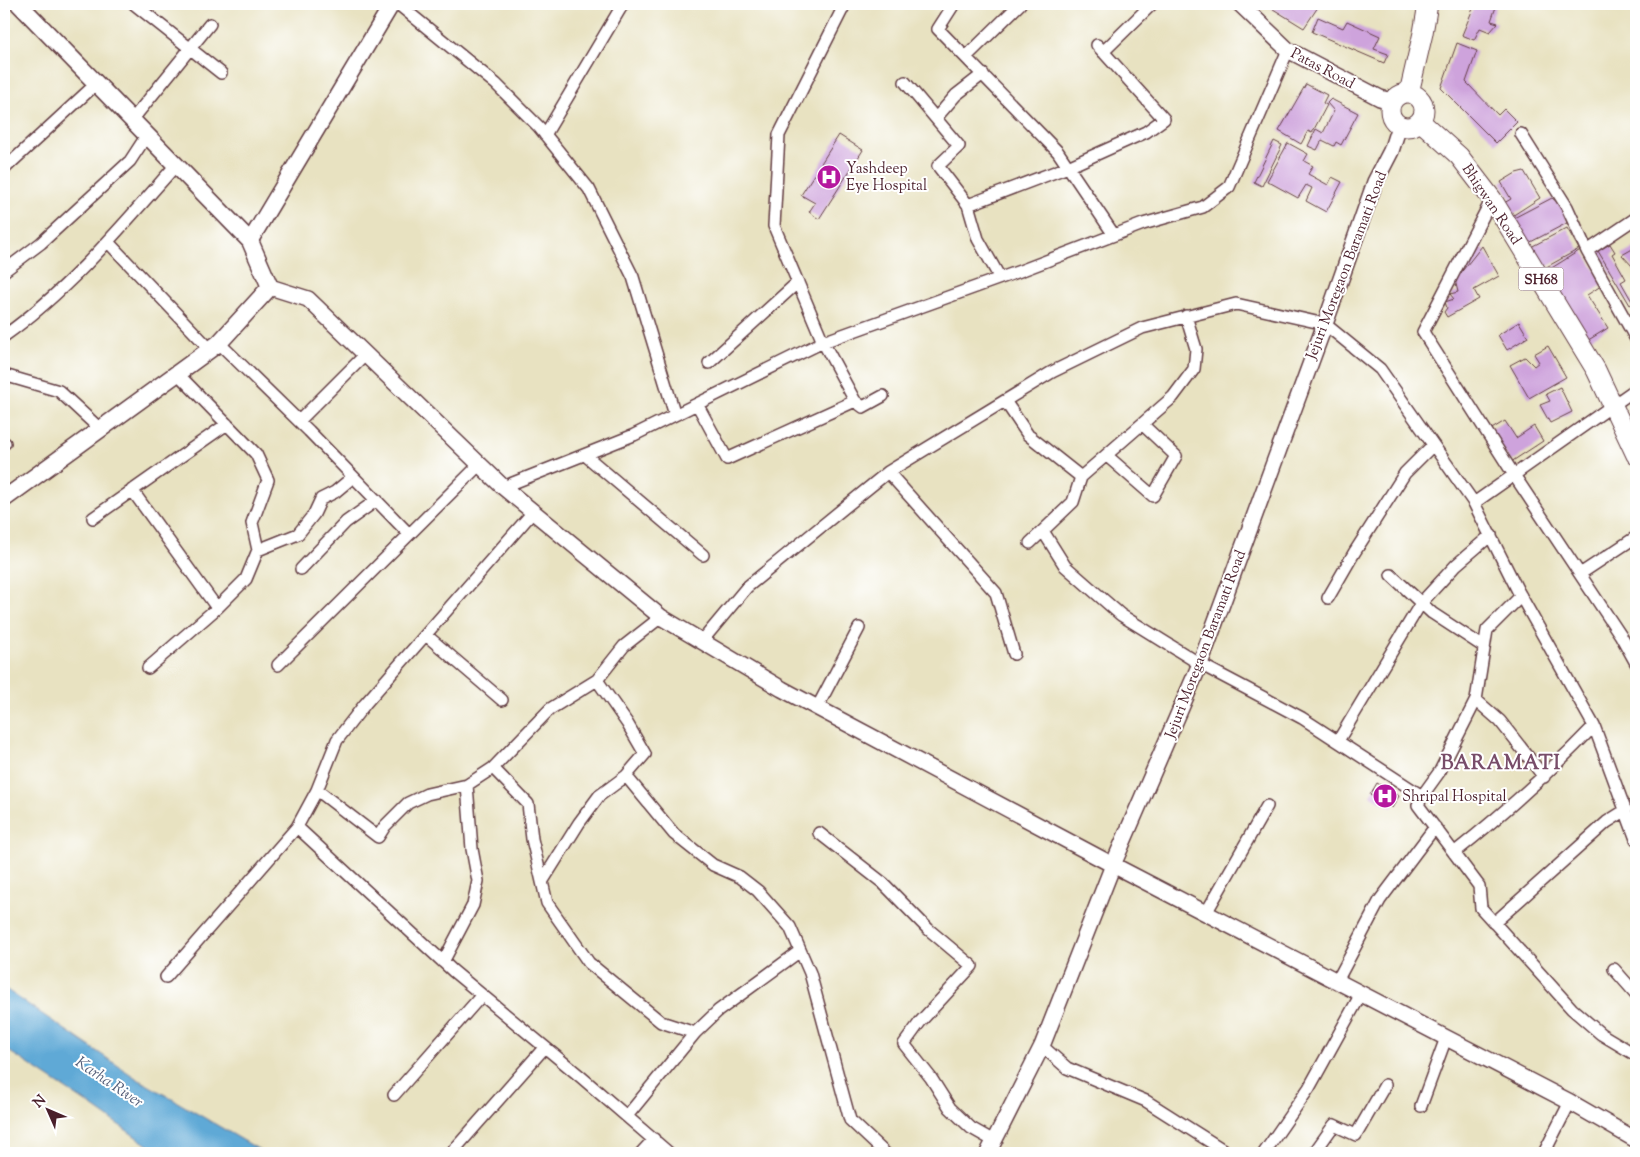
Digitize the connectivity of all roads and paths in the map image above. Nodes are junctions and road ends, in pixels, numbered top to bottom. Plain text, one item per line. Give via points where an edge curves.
1 (20, 4) edge
2 (134, 4) edge
3 (392, 4) edge
4 (398, 4) edge
5 (623, 4) edge
6 (845, 4) edge
7 (954, 4) edge
8 (1020, 4) edge
9 (1152, 4) edge
10 (1240, 4) edge
11 (1428, 4) edge
12 (210, 24) dead end
13 (190, 48) junction
14 (1288, 50) junction
15 (966, 58) junction
16 (221, 73) dead end
17 (982, 74) junction
18 (905, 82) dead end
19 (97, 84) junction
20 (1409, 93) junction
21 (1392, 102) junction
22 (936, 118) junction
23 (132, 120) junction
24 (1420, 121) junction
25 (1399, 126) junction
26 (1521, 134) dead end
27 (147, 135) junction
28 (545, 135) junction
29 (176, 165) junction
30 (1068, 168) junction
31 (4, 169) edge
32 (1492, 199) junction
33 (968, 205) junction
34 (1636, 218) edge
35 (1114, 235) junction
36 (250, 241) junction
37 (108, 242) junction
38 (1586, 250) junction
39 (4, 271) edge
40 (1000, 278) junction
41 (798, 282) junction
42 (270, 287) junction
43 (1186, 316) junction
44 (1325, 324) junction
45 (4, 336) edge
46 (1636, 339) edge
47 (823, 342) junction
48 (214, 346) junction
49 (365, 355) junction
50 (709, 363) dead end
51 (177, 373) junction
52 (4, 375) edge
53 (1636, 389) edge
54 (883, 396) dead end
55 (855, 401) junction
56 (1005, 401) junction
57 (697, 404) junction
58 (1612, 405) junction
59 (675, 415) junction
60 (299, 421) junction
61 (226, 424) junction
62 (1142, 424) junction
63 (100, 429) junction
64 (1434, 445) junction
65 (585, 455) junction
66 (1106, 455) junction
67 (1636, 455) edge
68 (480, 465) junction
69 (888, 472) junction
70 (1514, 475) junction
71 (354, 477) junction
72 (1081, 477) junction
73 (503, 488) junction
74 (132, 490) junction
75 (4, 499) edge
76 (376, 500) junction
77 (1474, 503) junction
78 (533, 512) junction
79 (93, 518) dead end
80 (1043, 531) junction
81 (409, 534) junction
82 (1490, 535) junction
83 (1636, 537) edge
84 (1030, 543) dead end
85 (258, 550) junction
86 (702, 555) dead end
87 (301, 569) dead end
88 (1580, 574) junction
89 (1391, 575) dead end
90 (1521, 596) junction
91 (1328, 598) dead end
92 (1421, 603) junction
93 (217, 608) junction
94 (661, 617) junction
95 (859, 628) dead end
96 (426, 635) junction
97 (702, 641) junction
98 (1484, 647) junction
99 (1014, 654) dead end
100 (1636, 663) edge
101 (1200, 664) junction
102 (278, 665) dead end
103 (148, 668) dead end
104 (597, 680) junction
105 (502, 700) dead end
106 (1476, 700) junction
107 (817, 708) junction
108 (1594, 726) junction
109 (1338, 741) junction
110 (493, 768) junction
111 (626, 776) junction
112 (1544, 777) junction
113 (467, 785) junction
114 (317, 790) junction
115 (1422, 796) junction
116 (1267, 806) dead end
117 (1626, 810) junction
118 (297, 827) junction
119 (1435, 827) junction
120 (819, 833) dead end
121 (1636, 839) edge
122 (1454, 853) junction
123 (1113, 866) junction
124 (542, 882) junction
125 (1206, 913) junction
126 (1494, 923) junction
127 (800, 951) junction
128 (443, 962) junction
129 (1614, 969) dead end
130 (166, 977) dead end
131 (1337, 981) junction
132 (1361, 994) junction
133 (1636, 994) edge
134 (482, 995) junction
135 (695, 1032) junction
136 (1446, 1038) junction
137 (1042, 1046) junction
138 (545, 1047) junction
139 (1636, 1054) edge
140 (1385, 1085) dead end
141 (394, 1095) dead end
142 (1570, 1102) junction
143 (1421, 1106) dead end
144 (627, 1116) junction
145 (654, 1139) junction
146 (1636, 1140) edge
147 (992, 1147) edge
148 (454, 1150) dead end
149 (641, 1153) edge
150 (669, 1153) edge
151 (885, 1153) edge
152 (1228, 1153) edge
153 (1264, 1153) edge
154 (1314, 1153) edge
155 (1544, 1153) edge

1 - 19 main road
2 - 13 street
3 - 36 street
4 - 28 street via 496,84
5 - 28 street
6 - 41 street via 779,135 774,226
7 - 15 street via 938,29
8 - 15 street
9 - 30 street via 1100,48 1164,119 1146,132
10 - 14 street, Patas Road
11 - 20 main road
12 - 13 street
13 - 16 street
13 - 23 street
14 - 21 street, Patas Road
14 - 35 street via 1229,187 1203,207
15 - 17 street
17 - 22 street via 956,95
17 - 30 street via 1058,152
18 - 22 street
19 - 23 main road
19 - 31 street
20 - 21 main road via 1396,96
20 - 24 main road via 1416,95 1424,107
21 - 25 main road via 1389,107 1391,118
22 - 33 street via 960,146 938,166
23 - 27 main road
24 - 25 main road via 1414,126
24 - 32 main road, Bhigwan Road / SH68 via 1459,156
25 - 44 street, Jejuri Moregaon Baramati Road via 1375,182
26 - 38 street via 1567,207
27 - 29 main road
27 - 39 street via 130,161 42,243
28 - 59 street via 589,189 633,277
29 - 36 main road
29 - 37 street
30 - 33 street
30 - 35 street
32 - 58 main road, Bhigwan Road / SH68 via 1596,370
32 - 70 street via 1423,332
33 - 40 street via 978,239
34 - 38 street
35 - 40 street
36 - 42 main road
37 - 45 street via 66,286
37 - 48 street
38 - 46 street
40 - 47 street
41 - 47 street
41 - 50 street
42 - 48 main road
42 - 49 street via 308,299
43 - 44 street via 1236,304
43 - 56 street via 1142,328 1052,372
43 - 62 street via 1196,349 1194,370 1173,397
44 - 64 street via 1380,368
44 - 101 street, Jejuri Moregaon Baramati Road
47 - 55 street
47 - 57 street
48 - 51 main road
48 - 60 street
49 - 60 street
49 - 68 street
51 - 61 street
51 - 63 main road
52 - 63 street via 59,391
53 - 58 street
54 - 55 street via 863,407
55 - 57 street via 727,459
56 - 69 street
56 - 72 street via 1028,435
57 - 59 street
58 - 67 main road, Bhigwan Road / SH68
58 - 70 street
59 - 65 street
60 - 71 street
61 - 74 street
61 - 85 street via 256,454 268,480 252,523
62 - 66 street
62 - 66 street via 1176,456 1153,496
63 - 75 main road
64 - 77 street
64 - 91 street via 1405,473
65 - 73 street
65 - 86 street
66 - 72 street
68 - 73 street
68 - 81 street
69 - 97 street via 747,587
69 - 99 street via 996,593
70 - 77 street
70 - 88 street
71 - 76 street
71 - 85 street via 320,500 314,514 298,534
72 - 80 street via 1073,502
73 - 78 street
74 - 79 street
74 - 93 street
76 - 81 street
76 - 87 street via 346,522
77 - 82 street
78 - 94 street
78 - 96 street
80 - 84 street
80 - 101 street via 1065,566 1121,615
81 - 102 street
82 - 90 street
82 - 92 street
83 - 88 street
85 - 93 street via 246,580
88 - 100 street
89 - 92 street
90 - 98 street via 1487,630
90 - 108 street
92 - 98 street
92 - 109 street
93 - 103 street
94 - 97 street
94 - 104 street via 624,646
95 - 107 street
96 - 105 street
96 - 114 street via 337,740
97 - 107 street
98 - 106 street
101 - 109 street via 1302,718
101 - 123 street, Jejuri Moregaon Baramati Road
104 - 110 street via 550,709
104 - 111 street via 644,754
106 - 112 street via 1500,721
106 - 115 street via 1440,771
107 - 123 street
108 - 112 street
108 - 117 street
109 - 115 street
110 - 113 street
110 - 124 street via 528,804
111 - 124 street via 599,796
111 - 127 street via 674,834 714,865 740,877 758,891 790,927
112 - 122 street
113 - 114 street via 408,802 384,826 378,837
113 - 128 street via 478,881 474,905
114 - 118 street
115 - 119 street via 1418,805
116 - 125 street
117 - 121 street
117 - 126 street via 1607,822
118 - 128 street
118 - 130 street
119 - 122 street
119 - 131 street via 1380,900
120 - 147 street via 883,883 928,929 972,966 904,1044 950,1108
122 - 126 street via 1479,886 1481,908
123 - 125 street
123 - 137 street, Jejuri Moregaon Baramati Road
124 - 135 street via 547,903 589,963 660,1022
125 - 131 street
126 - 139 street via 1572,1009 1601,1034
127 - 135 street via 718,1011
127 - 151 street via 810,974 850,1120
128 - 134 street
129 - 133 street
131 - 132 street
132 - 136 street
132 - 153 street via 1309,1088
134 - 138 street
134 - 141 street
135 - 144 street
136 - 142 street
136 - 143 street
137 - 147 street, Jejuri Moregaon Baramati Road
137 - 152 street via 1066,1068 1146,1101
138 - 144 street
138 - 148 street
140 - 154 street via 1356,1135 1334,1125
142 - 146 street
142 - 155 street
144 - 145 street
145 - 149 street
145 - 150 street

